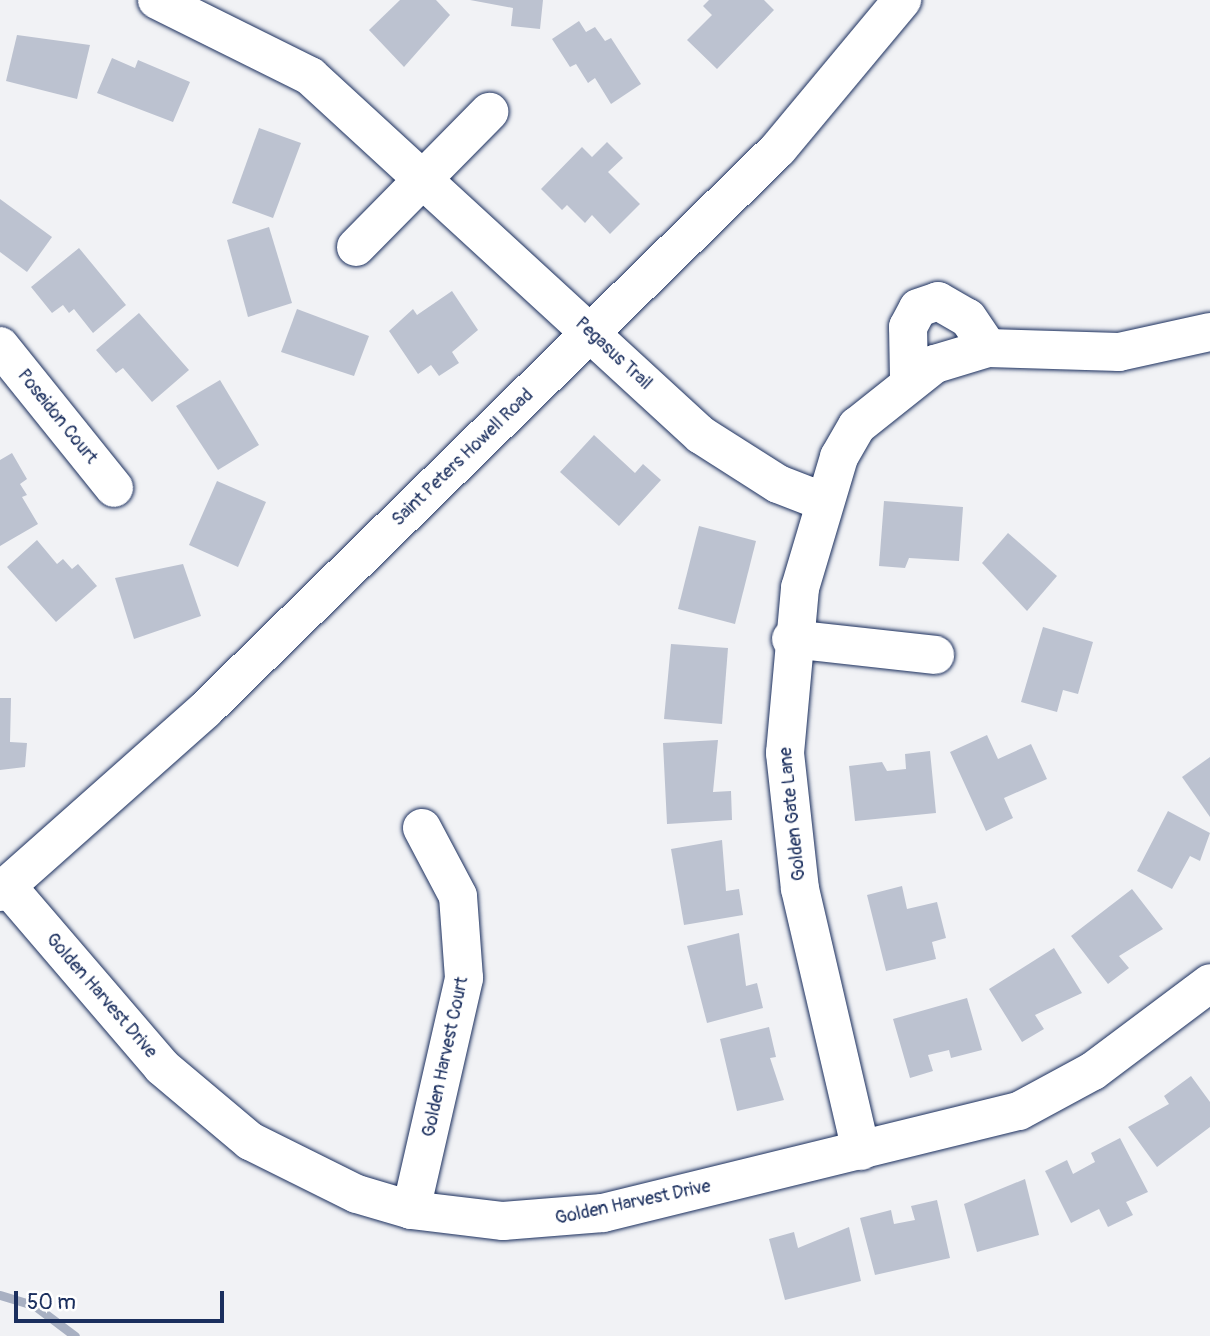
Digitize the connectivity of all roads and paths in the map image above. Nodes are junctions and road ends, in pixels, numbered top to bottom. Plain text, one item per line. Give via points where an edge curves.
1 (902, 0) edge
2 (170, 2) edge
3 (489, 112) dead end
4 (424, 178) junction
5 (356, 247) dead end
6 (591, 332) junction
7 (1210, 332) edge
8 (0, 346) edge
9 (988, 348) junction
10 (909, 378) junction
11 (114, 488) dead end
12 (822, 501) junction
13 (791, 639) junction
14 (935, 655) dead end
15 (422, 828) dead end
16 (4, 889) edge
17 (1210, 983) edge
18 (861, 1151) junction
19 (411, 1210) junction

1 - 6 street, Saint Peters Howell Road via 778,149
2 - 4 street, Pegasus Trail via 310,76
3 - 4 street
4 - 5 street
4 - 6 street, Pegasus Trail
6 - 12 street, Pegasus Trail via 731,457
6 - 16 street, Saint Peters Howell Road via 177,737
7 - 9 street, Golden Gate Lane via 1119,352
8 - 11 street, Poseidon Court
9 - 10 street, Golden Gate Lane
9 - 10 street via 983,332 954,307 938,301 928,304 908,327
10 - 12 street, Golden Gate Lane via 857,426
12 - 13 street, Golden Gate Lane
13 - 14 street
13 - 18 street, Golden Gate Lane via 787,797 800,889
15 - 19 street, Golden Harvest Court via 457,896 464,978
16 - 19 street, Golden Harvest Drive via 162,1067 214,1116 302,1171
17 - 18 street, Golden Harvest Drive via 1056,1094 1019,1111
18 - 19 street, Golden Harvest Drive via 547,1220

